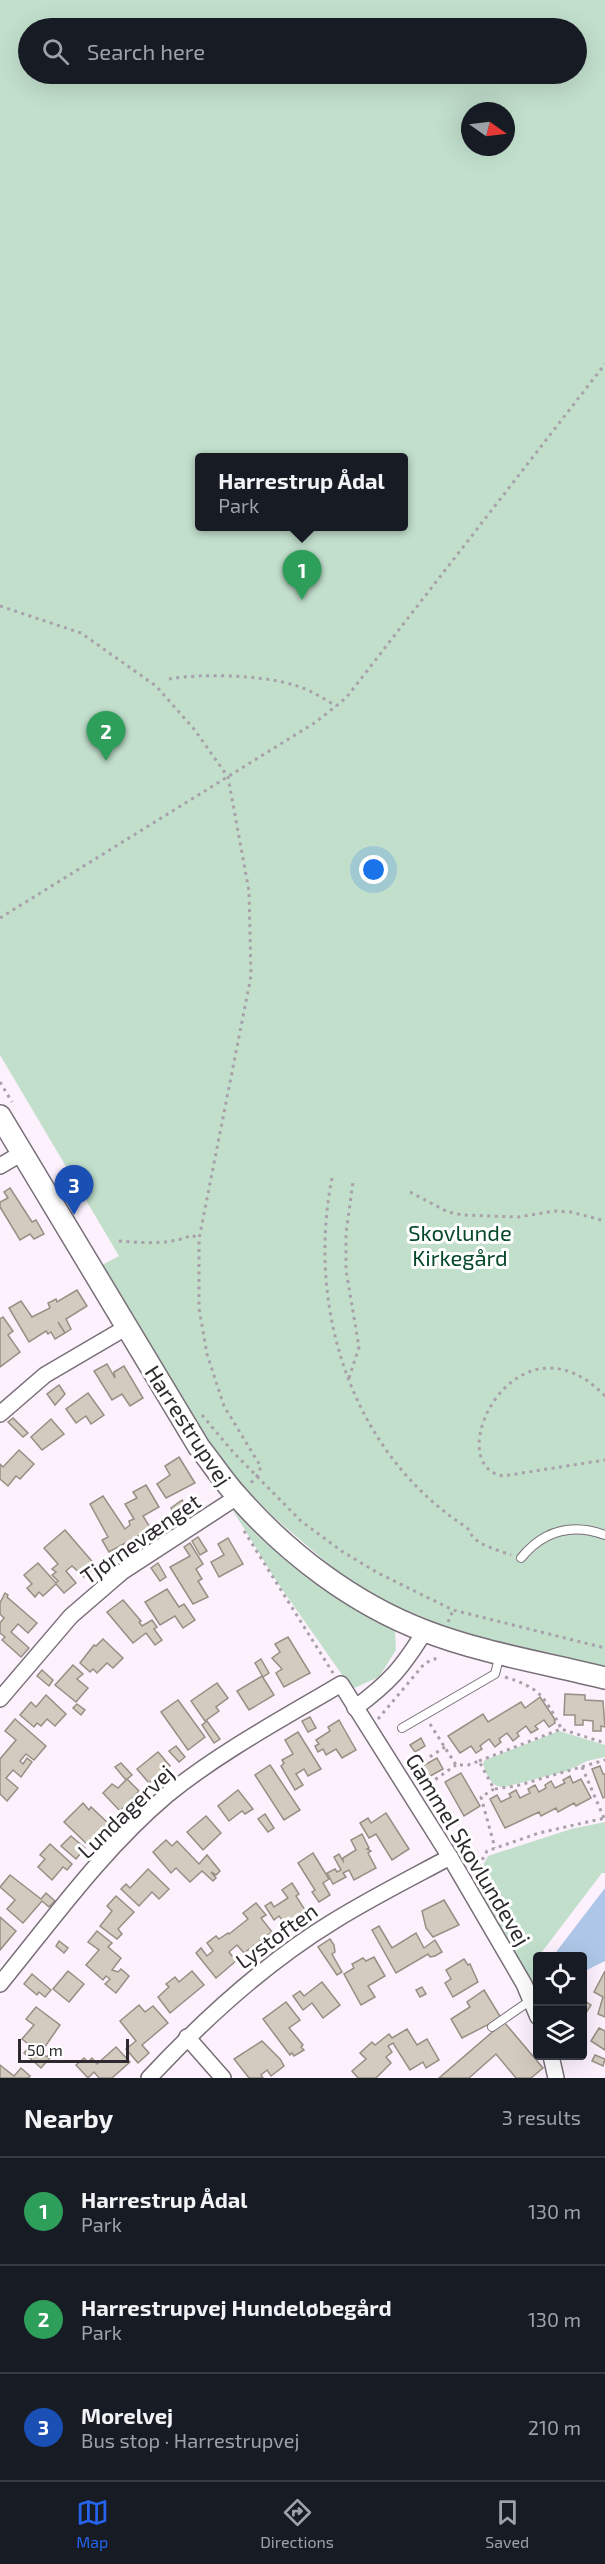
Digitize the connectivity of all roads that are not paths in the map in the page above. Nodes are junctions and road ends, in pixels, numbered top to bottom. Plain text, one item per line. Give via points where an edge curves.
1 (6, 1109) edge
2 (22, 1153) junction
3 (0, 1166) edge
4 (127, 1327) junction
5 (0, 1414) edge
6 (232, 1501) junction
7 (605, 1535) edge
8 (521, 1558) road end
9 (425, 1631) junction
10 (501, 1653) junction
11 (605, 1678) edge
12 (341, 1684) joint
13 (0, 1699) edge
14 (356, 1708) junction
15 (402, 1728) dead end
16 (450, 1857) junction
17 (0, 1984) edge
18 (531, 2000) junction
19 (533, 2006) edge
20 (492, 2027) dead end
21 (187, 2037) junction
22 (551, 2060) edge
23 (149, 2078) edge
24 (223, 2078) edge
25 (556, 2078) edge

1 - 2 street, Harrestrupvej
2 - 3 street
2 - 4 street, Harrestrupvej
4 - 5 street via 45,1375
4 - 6 street, Harrestrupvej
6 - 9 street, Harrestrupvej via 349,1593
6 - 13 street, Tjørnevænget via 122,1572 71,1616
7 - 8 lane via 589,1529 565,1528 544,1536
9 - 10 street, Harrestrupvej
9 - 14 street via 405,1664
10 - 11 street, Harrestrupvej
10 - 15 lane via 495,1674
12 - 14 street, Gammel Skovlundevej
12 - 17 street, Lundagervej via 242,1742 167,1796 110,1851
14 - 16 street, Gammel Skovlundevej
16 - 18 street, Gammel Skovlundevej
16 - 21 street, Lystoften via 333,1921 255,1976
18 - 19 street, Gammel Skovlundevej
18 - 20 lane
21 - 23 street, Lystoften
21 - 24 street
22 - 25 street

